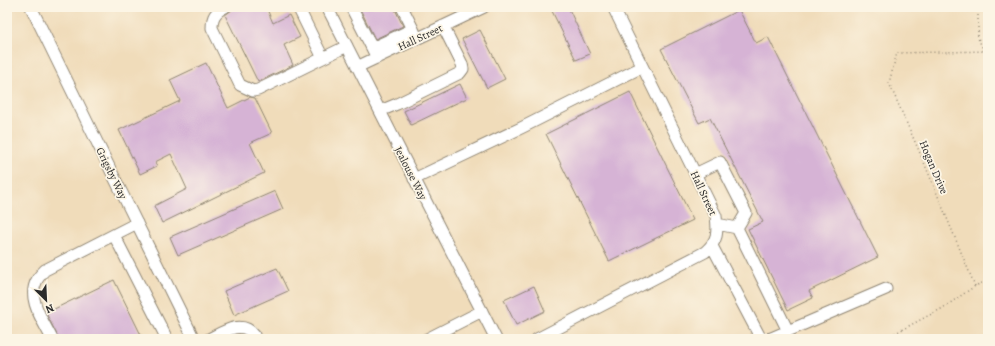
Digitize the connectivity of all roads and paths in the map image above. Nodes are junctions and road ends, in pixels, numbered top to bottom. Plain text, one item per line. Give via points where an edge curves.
1 (32, 7) edge
2 (225, 7) edge
3 (298, 7) edge
4 (327, 7) edge
5 (352, 7) edge
6 (402, 7) edge
7 (484, 7) edge
8 (613, 7) edge
9 (978, 7) edge
10 (443, 26) junction
11 (415, 33) junction
12 (347, 46) junction
13 (984, 50) junction
14 (988, 51) edge
15 (375, 53) junction
16 (323, 58) junction
17 (988, 60) edge
18 (357, 67) junction
19 (642, 67) junction
20 (380, 111) junction
21 (695, 174) junction
22 (414, 179) junction
23 (137, 223) junction
24 (717, 224) junction
25 (737, 228) junction
26 (114, 235) junction
27 (712, 246) junction
28 (988, 280) edge
29 (975, 286) junction
30 (886, 289) dead end
31 (482, 311) junction
32 (788, 331) junction
33 (254, 335) dead end
34 (52, 339) edge
35 (167, 339) edge
36 (194, 339) edge
37 (209, 339) edge
38 (427, 339) edge
39 (496, 339) edge
40 (537, 339) edge
41 (769, 339) edge
42 (884, 339) edge

1 - 23 street, Grigsby Way
2 - 16 street via 215,14 212,28 240,85 253,91 258,90
3 - 16 street
4 - 12 street, Jealouse Way
5 - 15 street
6 - 11 street
7 - 10 street, Hall Street
8 - 19 street, Hall Street
9 - 13 path via 978,38
10 - 11 street, Hall Street
10 - 20 street via 462,64 460,74
11 - 15 street, Hall Street
12 - 16 street
12 - 18 street, Jealouse Way
13 - 14 path
13 - 17 path
13 - 29 path, Hogan Drive via 897,53 889,83
15 - 18 street, Hall Street
18 - 20 street, Jealouse Way
19 - 21 street, Hall Street
19 - 22 street
20 - 22 street, Jealouse Way
21 - 24 street, Hall Street via 716,216
21 - 25 street via 720,162 746,213
22 - 31 street, Jealouse Way
23 - 26 street
23 - 36 street, Grigsby Way
24 - 25 street
24 - 27 street, Hall Street via 718,232
25 - 32 street
26 - 34 street via 45,270 37,280 33,290 34,299
26 - 35 street
27 - 40 street via 705,252
27 - 41 street via 760,337
28 - 29 path
29 - 42 path via 943,308
30 - 32 street
31 - 38 street
31 - 39 street, Jealouse Way
32 - 41 street
33 - 37 street via 242,326

